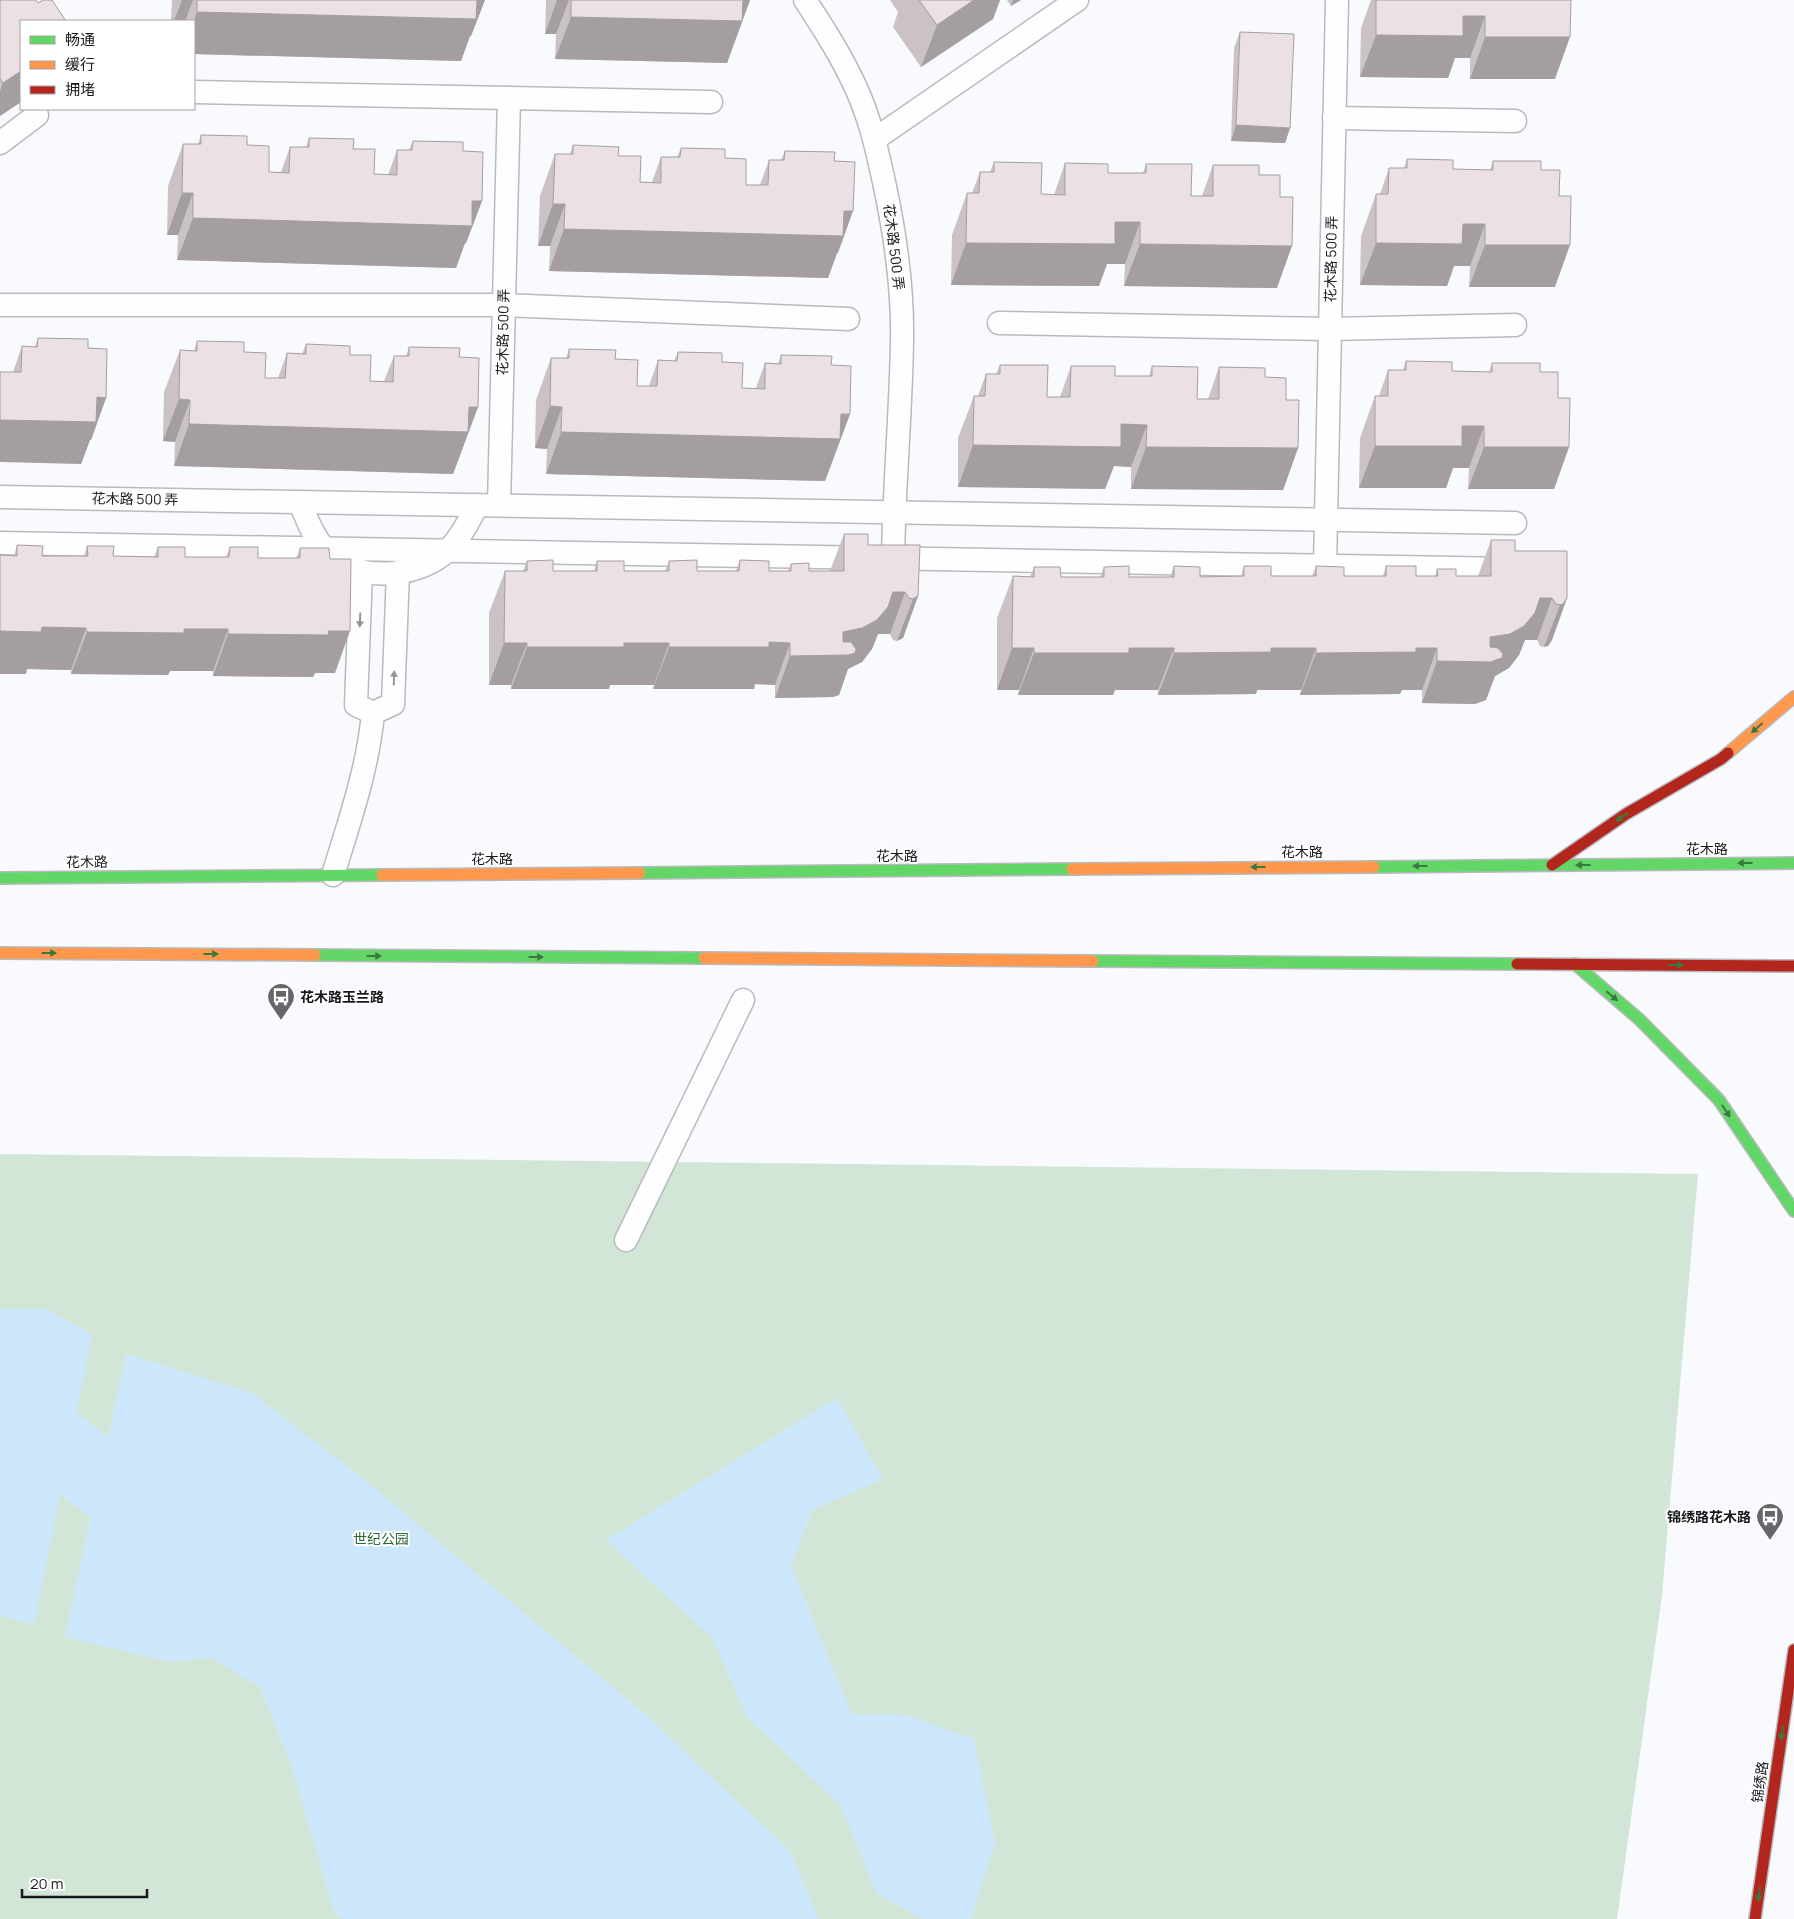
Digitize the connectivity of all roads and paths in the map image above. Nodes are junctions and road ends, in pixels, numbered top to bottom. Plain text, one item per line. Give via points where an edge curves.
1 (805, 0) edge
2 (1078, 0) edge
3 (1337, 0) edge
4 (195, 92) edge
5 (509, 98) junction
6 (711, 102) dead end
7 (37, 115) dead end
8 (1334, 118) junction
9 (1515, 121) dead end
10 (875, 139) junction
11 (0, 143) edge
12 (0, 305) edge
13 (504, 305) junction
14 (848, 319) dead end
15 (999, 323) dead end
16 (1515, 325) dead end
17 (1329, 329) junction
18 (0, 497) edge
19 (300, 502) junction
20 (477, 505) junction
21 (499, 506) junction
22 (894, 512) junction
23 (1326, 519) junction
24 (1515, 523) dead end
25 (0, 543) edge
26 (324, 549) junction
27 (446, 551) junction
28 (893, 559) junction
29 (1325, 566) junction
30 (1514, 569) edge
31 (361, 571) junction
32 (398, 572) junction
33 (1794, 696) edge
34 (373, 713) junction
35 (1794, 863) edge
36 (1552, 865) junction
37 (333, 875) junction
38 (0, 878) edge
39 (0, 953) edge
40 (1575, 964) junction
41 (1794, 966) edge
42 (742, 1000) dead end
43 (1794, 1211) edge
44 (626, 1240) dead end
45 (1794, 1650) edge
46 (1755, 1919) edge

1 - 10 lane, 花木路 500 弄 via 833,42 857,89
2 - 10 lane
3 - 8 lane, 花木路 500 弄
4 - 5 lane
5 - 6 lane
5 - 13 lane, 花木路 500 弄
7 - 11 lane
8 - 9 lane
8 - 17 lane, 花木路 500 弄
10 - 22 lane, 花木路 500 弄 via 891,216 899,277 902,338
12 - 13 lane
13 - 14 lane
13 - 21 lane, 花木路 500 弄
15 - 17 lane
16 - 17 lane
17 - 23 lane, 花木路 500 弄
18 - 19 lane, 花木路 500 弄
19 - 20 lane, 花木路 500 弄
19 - 26 lane
20 - 21 lane, 花木路 500 弄
20 - 27 lane via 469,523
21 - 22 lane, 花木路 500 弄
22 - 23 lane, 花木路 500 弄
22 - 28 lane
23 - 24 lane, 花木路 500 弄
23 - 29 lane
25 - 26 lane
26 - 27 lane
26 - 31 lane via 336,560
27 - 28 lane
27 - 32 lane via 431,561
28 - 29 lane
29 - 30 lane
31 - 32 lane
31 -> 34 lane via 356,705
34 -> 32 lane via 393,704
33 -> 36 main road via 1722,759 1626,814
34 - 37 lane via 365,768
35 -> 36 main road, 花木路
36 -> 37 main road, 花木路
37 - 38 main road, 花木路
39 -> 40 main road
40 -> 41 main road
40 -> 43 main road via 1640,1020 1719,1100
42 - 44 lane
45 -> 46 main road, 锦绣路

